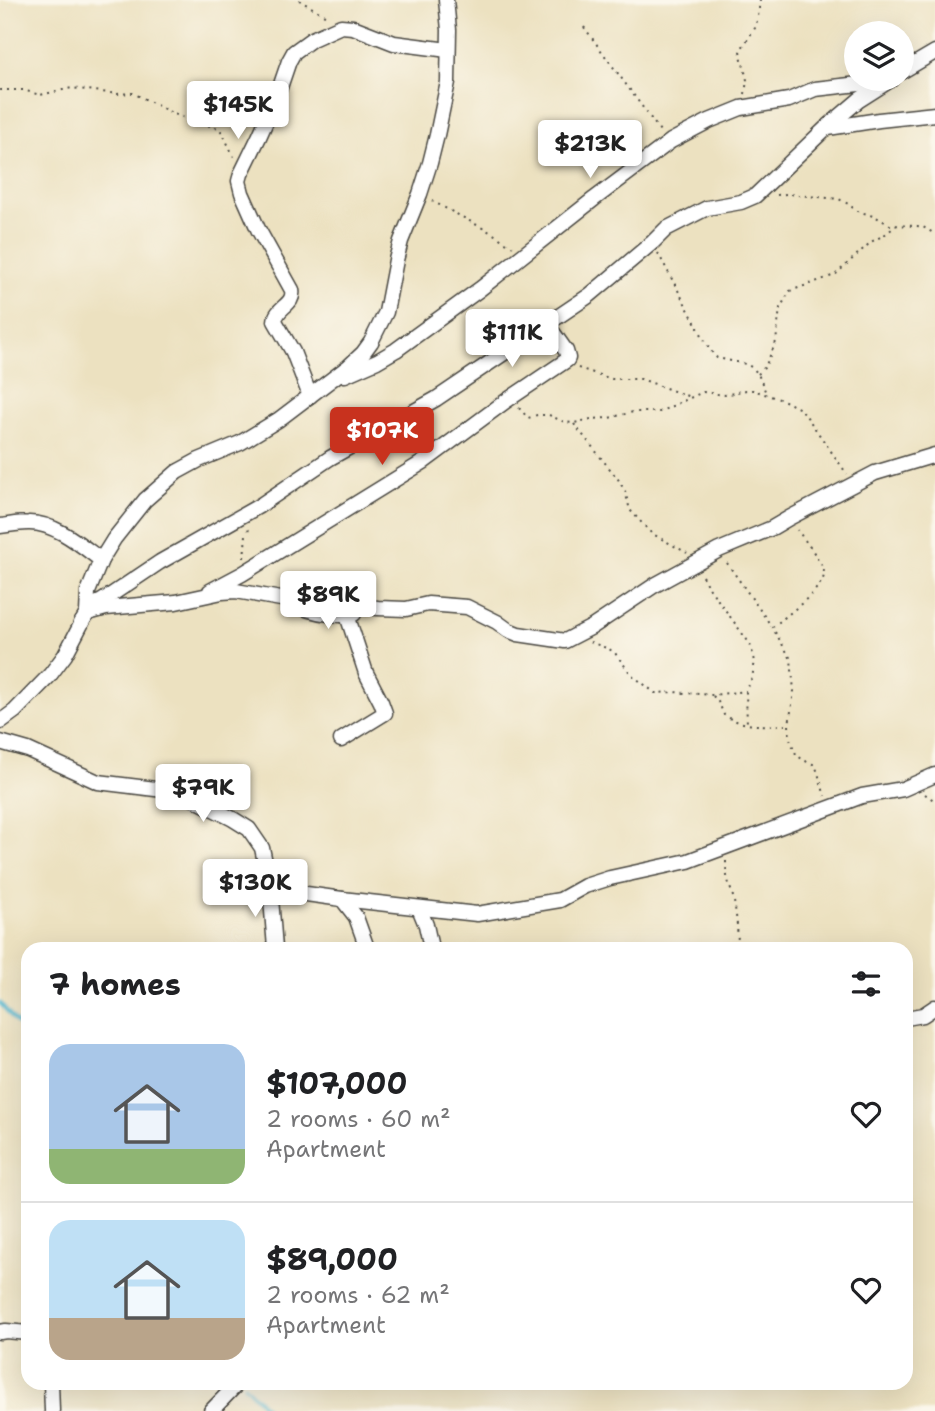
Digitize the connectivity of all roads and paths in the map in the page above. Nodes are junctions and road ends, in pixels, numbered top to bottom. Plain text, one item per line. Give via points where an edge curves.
1 (299, 0) edge
2 (446, 0) edge
3 (760, 0) edge
4 (339, 26) junction
5 (584, 27) dead end
6 (449, 50) junction
7 (935, 52) edge
8 (914, 65) edge
9 (844, 85) edge
10 (0, 90) edge
11 (873, 91) edge
12 (741, 108) junction
13 (935, 114) edge
14 (826, 128) junction
15 (671, 141) junction
16 (241, 174) junction
17 (420, 194) junction
18 (755, 196) junction
19 (896, 226) junction
20 (935, 234) edge
21 (653, 242) junction
22 (527, 252) junction
23 (547, 324) junction
24 (567, 360) junction
25 (758, 374) junction
26 (330, 382) junction
27 (766, 394) junction
28 (310, 396) junction
29 (691, 397) junction
30 (506, 401) junction
31 (574, 423) junction
32 (935, 455) edge
33 (854, 484) junction
34 (259, 506) junction
35 (789, 517) junction
36 (0, 526) edge
37 (719, 550) junction
38 (101, 560) junction
39 (697, 561) junction
40 (242, 574) junction
41 (199, 597) junction
42 (281, 599) junction
43 (378, 608) junction
44 (346, 615) junction
45 (84, 618) junction
46 (772, 627) junction
47 (575, 638) junction
48 (746, 691) junction
49 (712, 695) junction
50 (0, 722) edge
51 (747, 725) junction
52 (789, 725) junction
53 (341, 740) dead end
54 (0, 742) edge
55 (935, 775) edge
56 (831, 807) junction
57 (727, 846) junction
58 (270, 886) junction
59 (342, 899) junction
60 (419, 908) junction
61 (275, 942) edge
62 (365, 942) edge
63 (430, 942) edge
64 (738, 942) edge
65 (935, 1007) edge
66 (913, 1017) edge
67 (0, 1332) edge
68 (21, 1332) edge
69 (51, 1390) edge
70 (231, 1390) edge
71 (52, 1411) edge
72 (211, 1411) edge

1 - 4 path
2 - 6 street
3 - 12 path via 755,28 740,51 747,80
4 - 6 street via 394,43
4 - 16 street via 294,52
5 - 15 path via 655,126
6 - 17 street via 437,135
7 - 8 street
9 - 12 street
10 - 16 path via 40,95 72,88 133,93 174,114 219,128
11 - 14 street
12 - 15 street
13 - 14 street
14 - 18 street
15 - 22 street
16 - 28 street via 247,205 292,290 293,296 275,321
17 - 22 path
17 - 26 street via 401,241 380,326 363,353
18 - 19 path via 839,199
18 - 21 street via 707,208 666,229
19 - 20 path via 916,226
19 - 25 path via 835,275 790,292 780,308 776,342
21 - 23 street
21 - 25 path via 710,350 717,358 746,364
22 - 26 street via 396,350
23 - 24 street
23 - 34 street via 436,399 330,458
24 - 29 path via 612,379 641,379
24 - 30 street
25 - 27 path
26 - 28 street
27 - 29 path via 708,391
27 - 33 path via 802,410
28 - 38 street via 260,432 177,472 145,500
29 - 31 path via 659,412
30 - 31 path via 528,418 549,415
30 - 40 street via 425,461
31 - 39 path via 618,479 630,510 651,533
32 - 33 street
33 - 35 street
34 - 40 path via 246,535
34 - 45 street via 91,606
35 - 37 street
35 - 46 path via 825,573 815,591
36 - 38 street via 30,523 52,529
37 - 39 street
37 - 46 path
38 - 45 street
39 - 47 street
39 - 48 path via 707,585 754,652
40 - 41 street
41 - 42 street via 236,591
41 - 45 street via 106,608
42 - 43 street
42 - 44 street via 305,609
43 - 44 street
43 - 47 street via 467,607 518,634 565,641
44 - 53 street via 385,713
45 - 50 street via 50,675
46 - 52 path via 793,666
47 - 49 path via 615,653 655,694
48 - 49 path
48 - 51 path
49 - 51 path via 724,715
51 - 52 path
52 - 56 path via 796,754 817,770
54 - 58 street via 98,782 180,792 233,819 249,829 262,848
55 - 56 street via 903,789
56 - 57 street
57 - 60 street via 688,861 585,886 560,900 477,914
57 - 64 path via 726,878
58 - 59 street
58 - 61 street
59 - 60 street
59 - 62 street via 356,917
60 - 63 street
65 - 66 street
67 - 68 street
69 - 71 street
70 - 72 street

